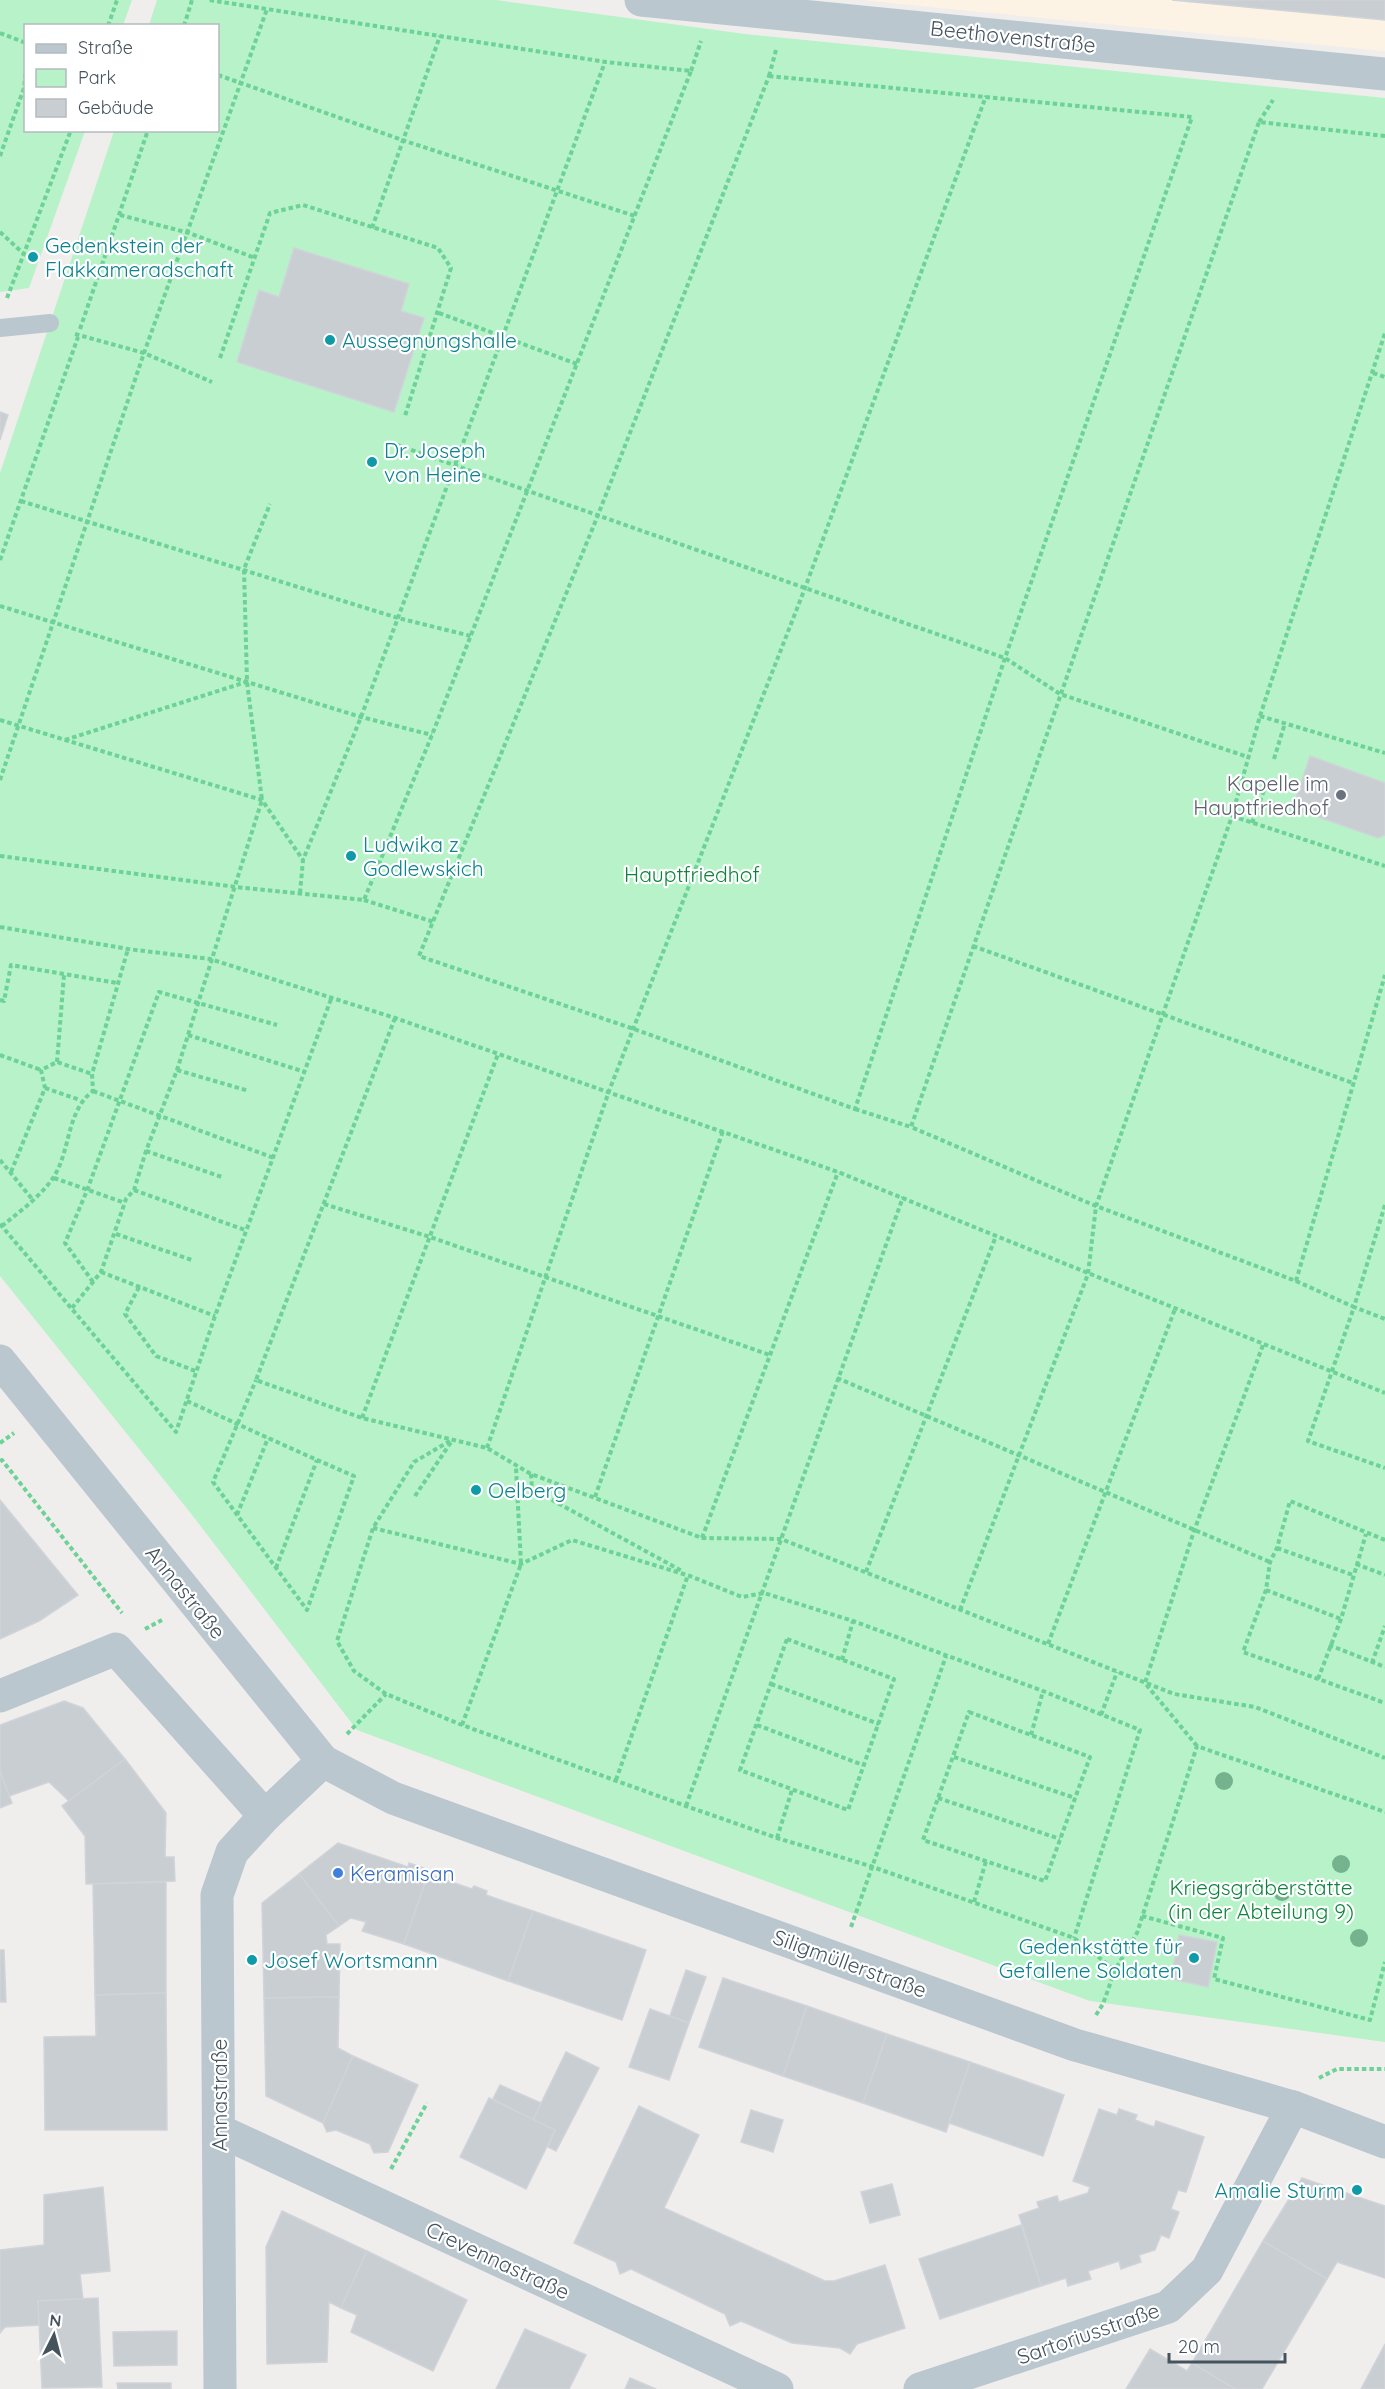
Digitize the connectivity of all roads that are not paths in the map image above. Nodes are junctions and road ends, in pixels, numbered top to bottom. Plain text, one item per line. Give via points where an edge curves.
1 (641, 0) edge
2 (1385, 74) edge
3 (50, 323) road end
4 (0, 328) edge
5 (0, 1360) edge
6 (0, 1696) edge
7 (323, 1761) junction
8 (265, 1816) junction
9 (1293, 2107) junction
10 (220, 2131) junction
11 (1385, 2142) edge
12 (220, 2389) edge
13 (777, 2389) edge
14 (920, 2389) edge

1 - 2 street, Beethovenstraße
3 - 4 lane
5 - 7 street, Annastraße
6 - 8 street via 126,1641
7 - 8 street, Annastraße
7 - 9 street, Siligmüllerstraße via 393,1798 1075,2045
8 - 10 street, Annastraße via 232,1852 217,1895
9 - 11 street, Siligmüllerstraße
9 - 14 street, Sartoriusstraße via 1207,2270 1168,2307
10 - 12 street, Annastraße
10 - 13 street, Crevennastraße

